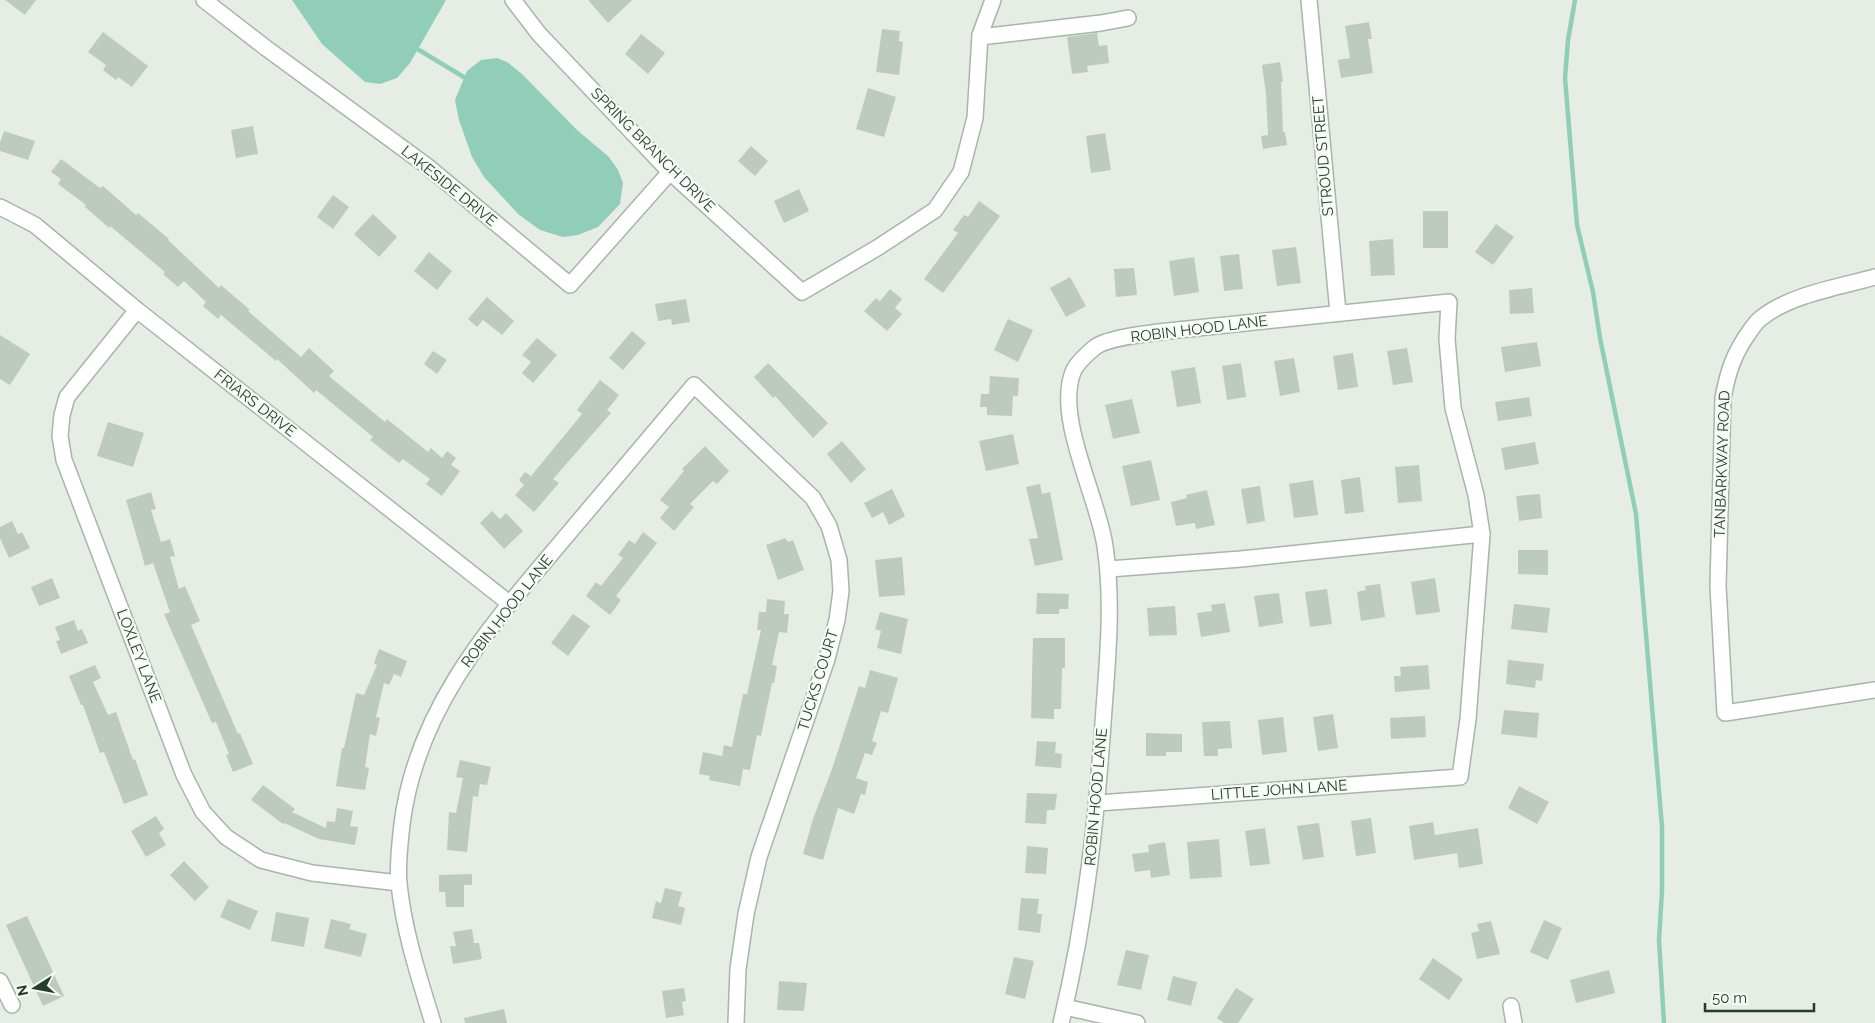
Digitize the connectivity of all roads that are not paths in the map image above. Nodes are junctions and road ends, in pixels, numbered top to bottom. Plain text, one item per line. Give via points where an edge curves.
1 (204, 0) edge
2 (513, 0) edge
3 (993, 0) edge
4 (1309, 0) edge
5 (1128, 18) dead end
6 (980, 37) junction
7 (670, 172) junction
8 (0, 207) edge
9 (1875, 277) edge
10 (137, 310) junction
11 (1338, 312) junction
12 (694, 385) joint
13 (1482, 534) junction
14 (1109, 569) junction
15 (509, 604) junction
16 (1875, 690) edge
17 (1098, 803) junction
18 (399, 883) junction
19 (0, 981) edge
20 (12, 1006) dead end
21 (1065, 1006) junction
22 (1510, 1006) dead end
23 (433, 1023) edge
24 (736, 1023) edge
25 (1061, 1023) edge
26 (1137, 1023) edge
27 (1514, 1023) edge

1 - 7 street, LAKESIDE DRIVE via 427,166 570,285
2 - 7 street, SPRING BRANCH DRIVE via 539,34
3 - 6 street
4 - 11 street, STROUD STREET
5 - 6 street
6 - 7 street, SPRING BRANCH DRIVE via 975,118 961,172 935,210 802,292
8 - 10 street, FRIARS DRIVE via 35,225
9 - 16 street, TANBARKWAY ROAD via 1781,306 1759,320 1737,348 1723,398 1718,586 1725,713
10 - 15 street, FRIARS DRIVE
10 - 18 street, LOXLEY LANE via 67,398 60,436 64,460 184,775 203,812 226,837 261,860 312,873
11 - 13 street, ROBIN HOOD LANE via 1449,302 1453,408 1476,495
11 - 14 street, ROBIN HOOD LANE via 1135,335 1096,346 1074,370 1067,400 1104,538
12 - 15 street, ROBIN HOOD LANE
12 - 24 street, TUCKS COURT via 813,498 829,526 838,560 841,591 827,659 759,857 738,969
13 - 14 street
13 - 17 street, LITTLE JOHN LANE via 1468,719 1460,777
14 - 17 street, ROBIN HOOD LANE via 1110,622
15 - 18 street, ROBIN HOOD LANE via 475,647 426,734 405,804
17 - 21 street, ROBIN HOOD LANE via 1086,903
18 - 23 street, ROBIN HOOD LANE via 409,942
19 - 20 street
21 - 25 street, ROBIN HOOD LANE
21 - 26 street
22 - 27 street

